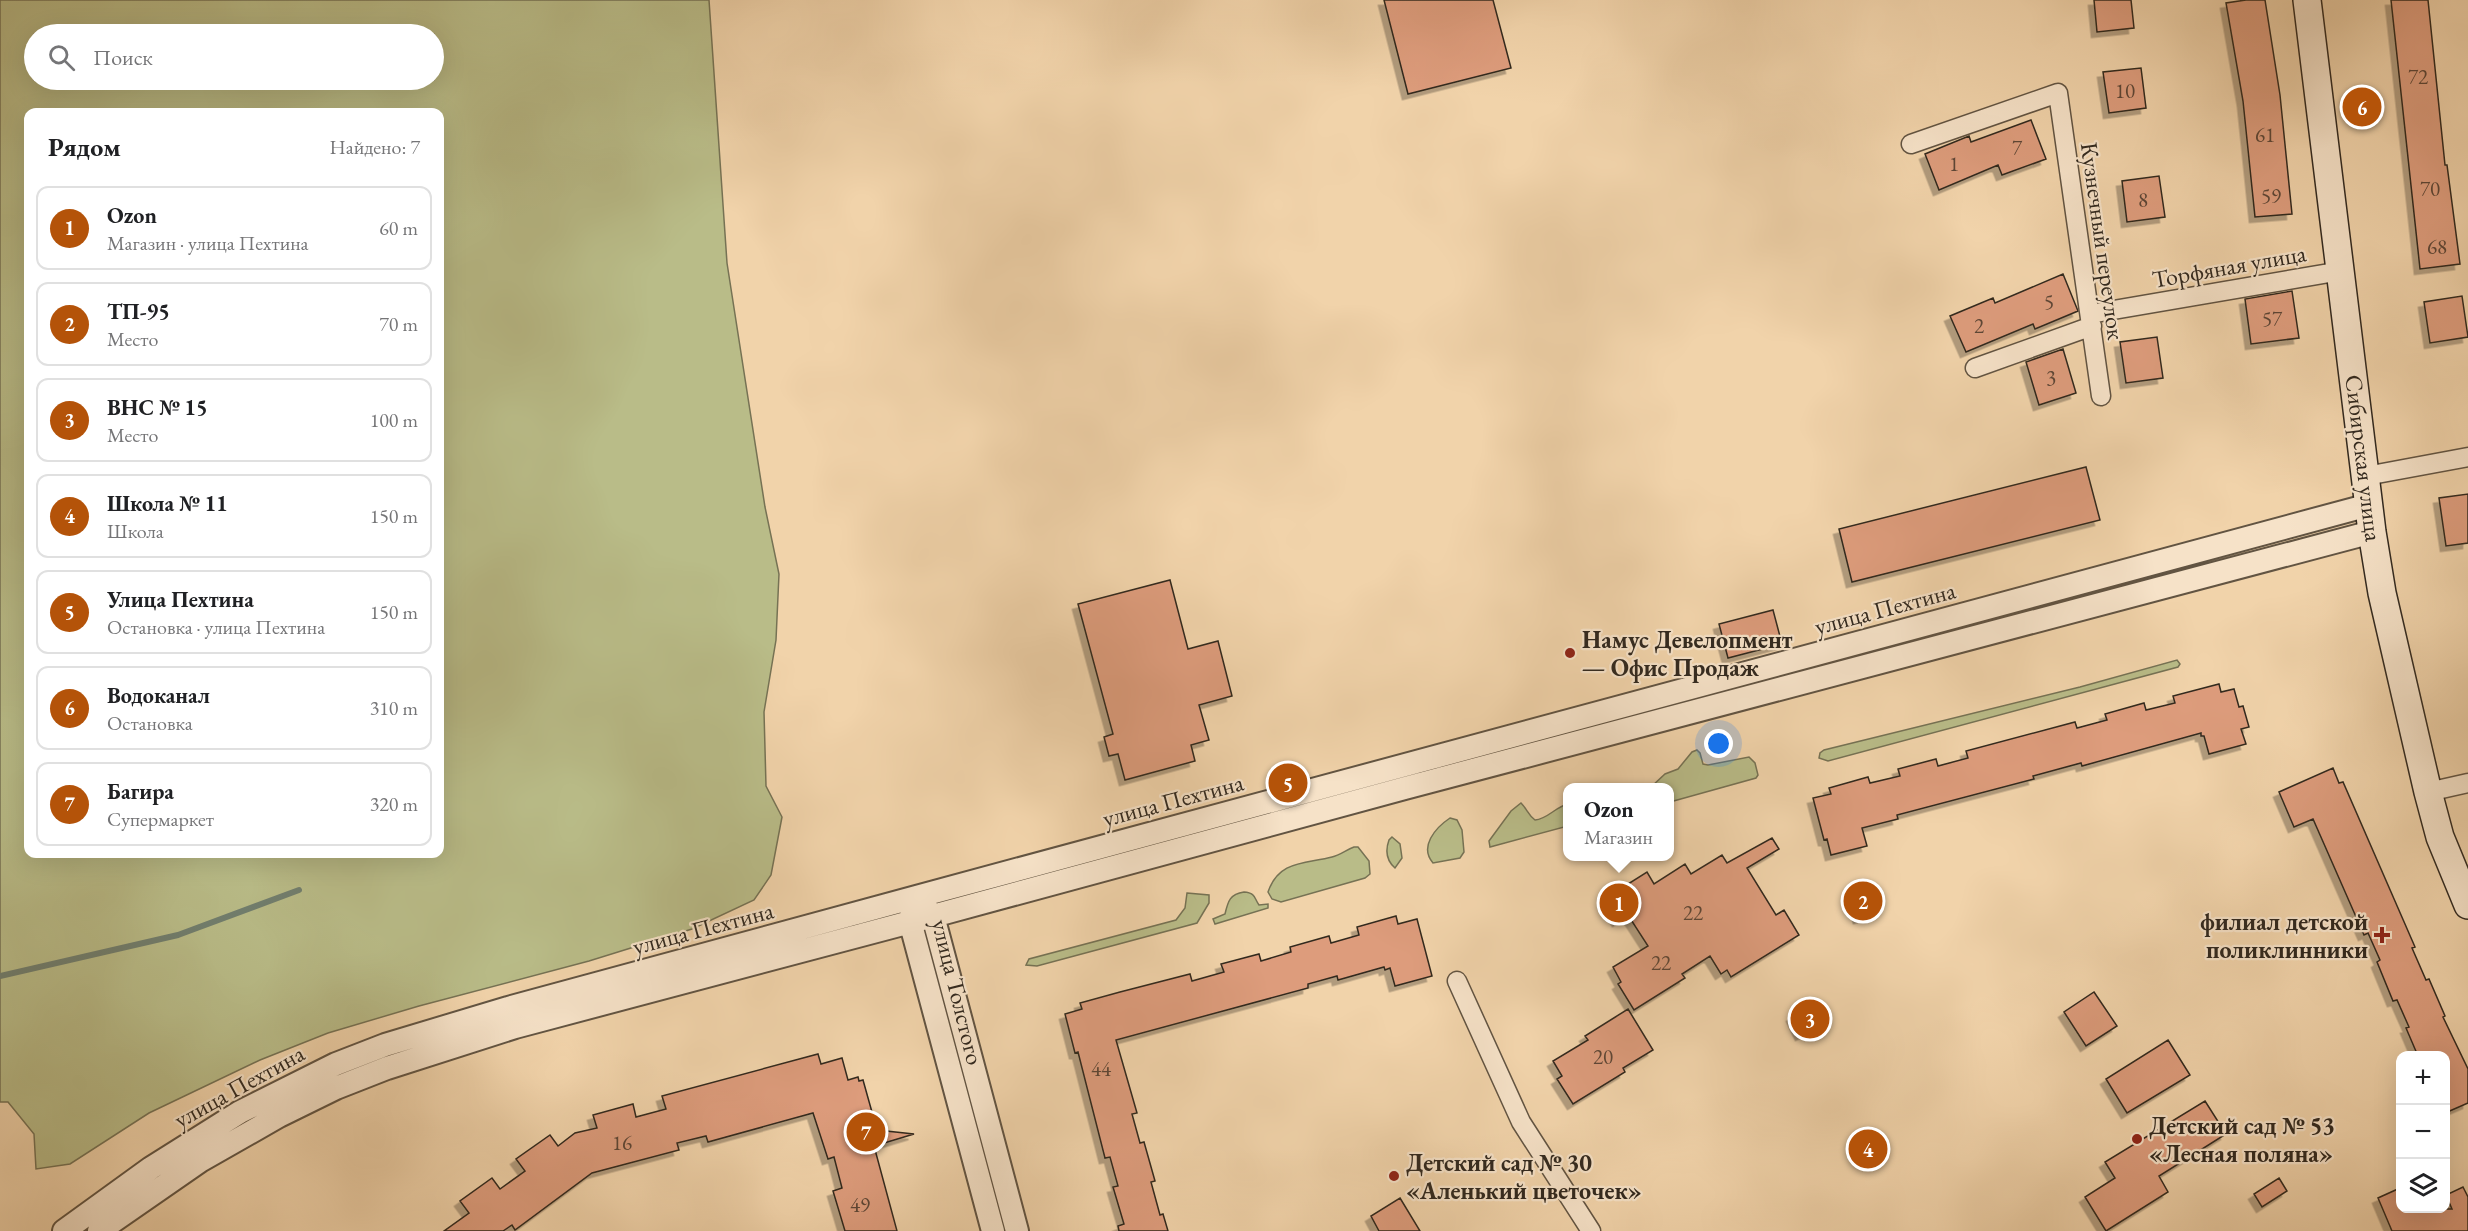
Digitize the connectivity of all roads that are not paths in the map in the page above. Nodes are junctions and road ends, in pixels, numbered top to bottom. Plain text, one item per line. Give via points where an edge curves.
1 (2307, 0) edge
2 (1911, 144) dead end
3 (2341, 271) junction
4 (2091, 320) junction
5 (1975, 368) dead end
6 (2101, 396) dead end
7 (2468, 458) edge
8 (2366, 476) junction
9 (2369, 506) junction
10 (2372, 532) junction
11 (2468, 783) edge
12 (2428, 792) junction
13 (916, 897) junction
14 (2468, 905) edge
15 (933, 916) junction
16 (910, 921) junction
17 (1457, 981) dead end
18 (64, 1231) edge
19 (99, 1231) edge
20 (993, 1231) edge
21 (1017, 1231) edge
22 (1591, 1231) edge

1 - 3 main road, Сибирская улица
2 - 4 street, Кузнечный переулок via 2058,93
3 - 4 street, Торфяная улица
3 - 8 main road, Сибирская улица
4 - 5 street, Торфяная улица
4 - 6 street, Кузнечный переулок
7 - 8 street
8 - 9 main road, Сибирская улица
9 - 10 main road, Сибирская улица
9 - 13 street, улица Пехтина
10 - 12 main road, Сибирская улица via 2382,593
10 - 15 street, улица Пехтина
11 - 12 street
12 - 14 main road, Сибирская улица via 2440,837
13 - 15 street, улица Толстого
13 - 16 street, улица Толстого
13 - 18 street, улица Пехтина via 508,1008 336,1064 240,1112 151,1168
15 - 16 street, улица Пехтина
15 - 21 street, улица Толстого
16 - 19 street, улица Пехтина via 514,1027 387,1068 336,1088 210,1155
16 - 20 street, улица Толстого
17 - 22 street via 1521,1122

